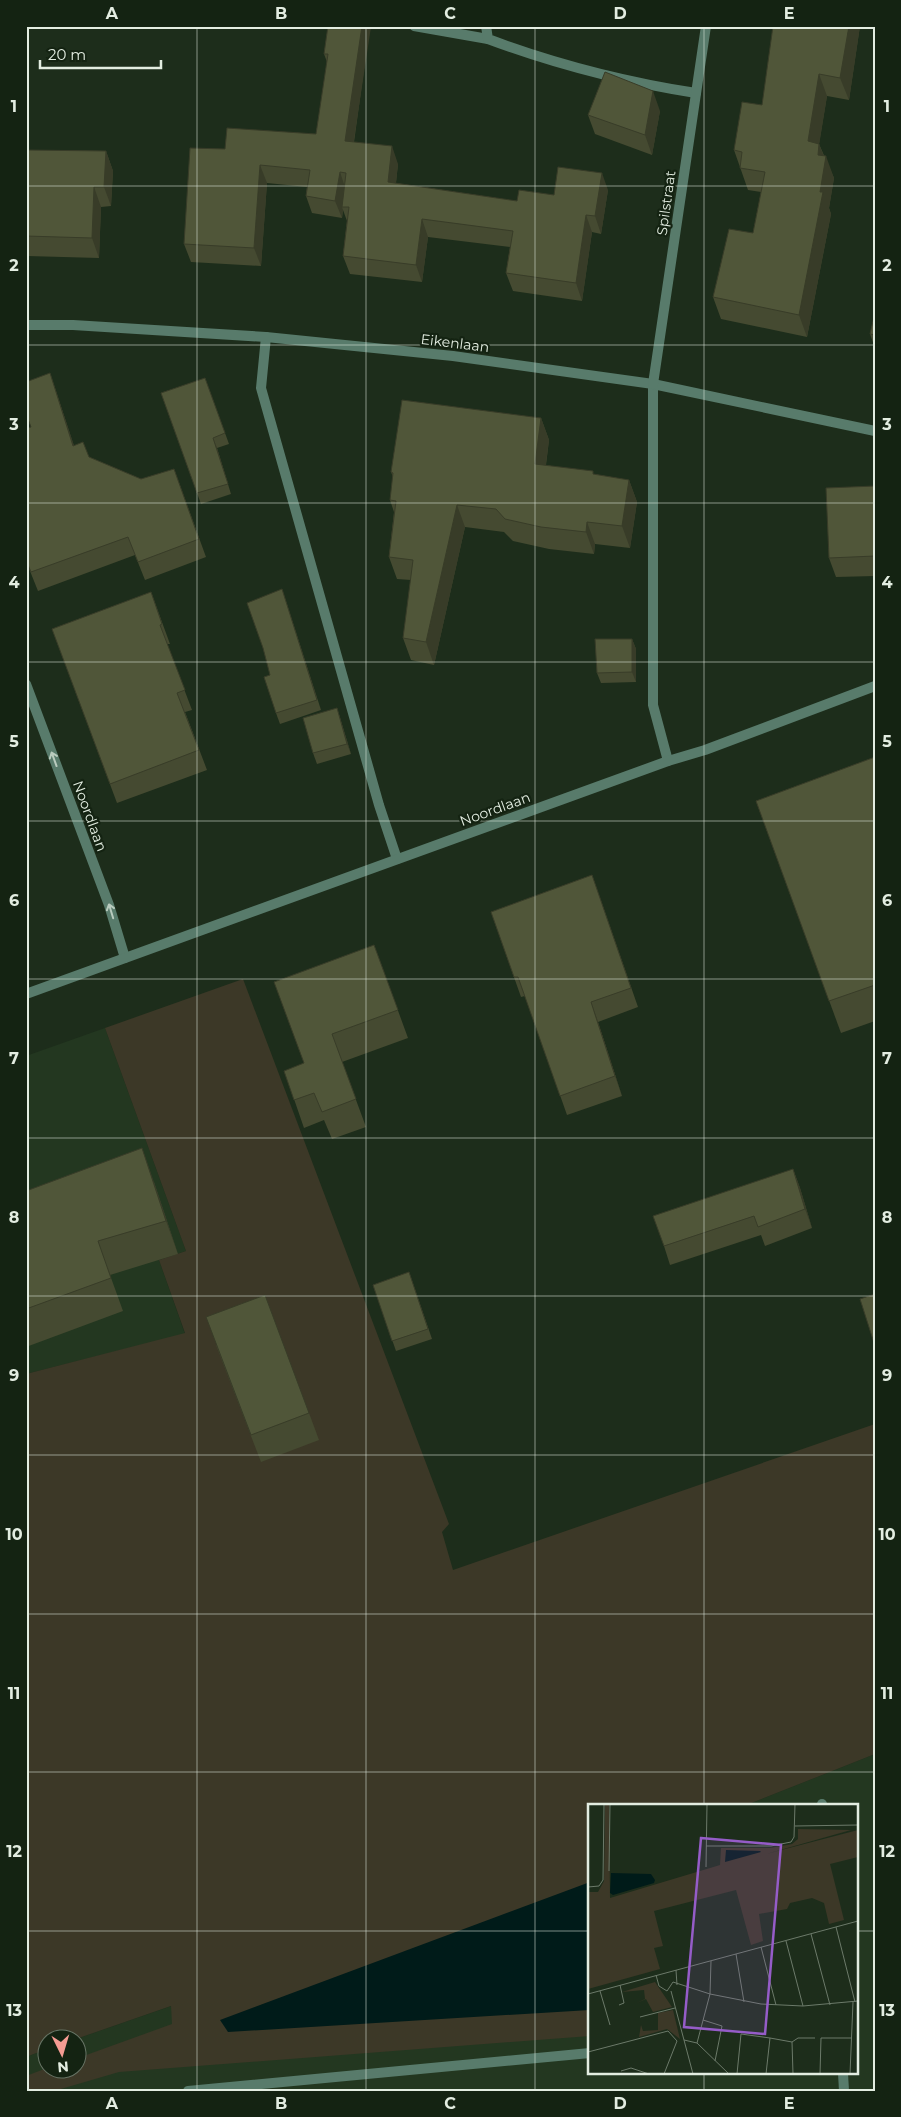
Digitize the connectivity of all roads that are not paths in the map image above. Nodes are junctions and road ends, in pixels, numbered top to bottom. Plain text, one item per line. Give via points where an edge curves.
1 (414, 26) edge
2 (486, 26) edge
3 (706, 26) edge
4 (488, 39) junction
5 (696, 93) junction
6 (26, 325) edge
7 (266, 336) junction
8 (653, 384) junction
9 (875, 431) edge
10 (26, 684) edge
11 (875, 686) edge
12 (668, 761) junction
13 (397, 859) junction
14 (125, 958) junction
15 (26, 994) edge
16 (588, 2053) edge
17 (843, 2074) edge
18 (188, 2091) edge
19 (844, 2091) edge

1 - 4 street
2 - 4 street
3 - 5 street, Spilstraat
4 - 5 street via 529,55 650,86
5 - 8 street, Spilstraat
6 - 7 street, Eikenlaan
7 - 8 street, Eikenlaan via 452,356
7 - 13 street via 261,388
8 - 9 street, Eikenlaan
8 - 12 street, Spilstraat via 652,705
14 -> 10 street, Noordlaan via 109,905
11 - 12 street, Noordlaan
12 - 13 street, Noordlaan
13 - 14 street, Noordlaan
14 - 15 street, Noordlaan
16 - 18 street
17 - 19 street

